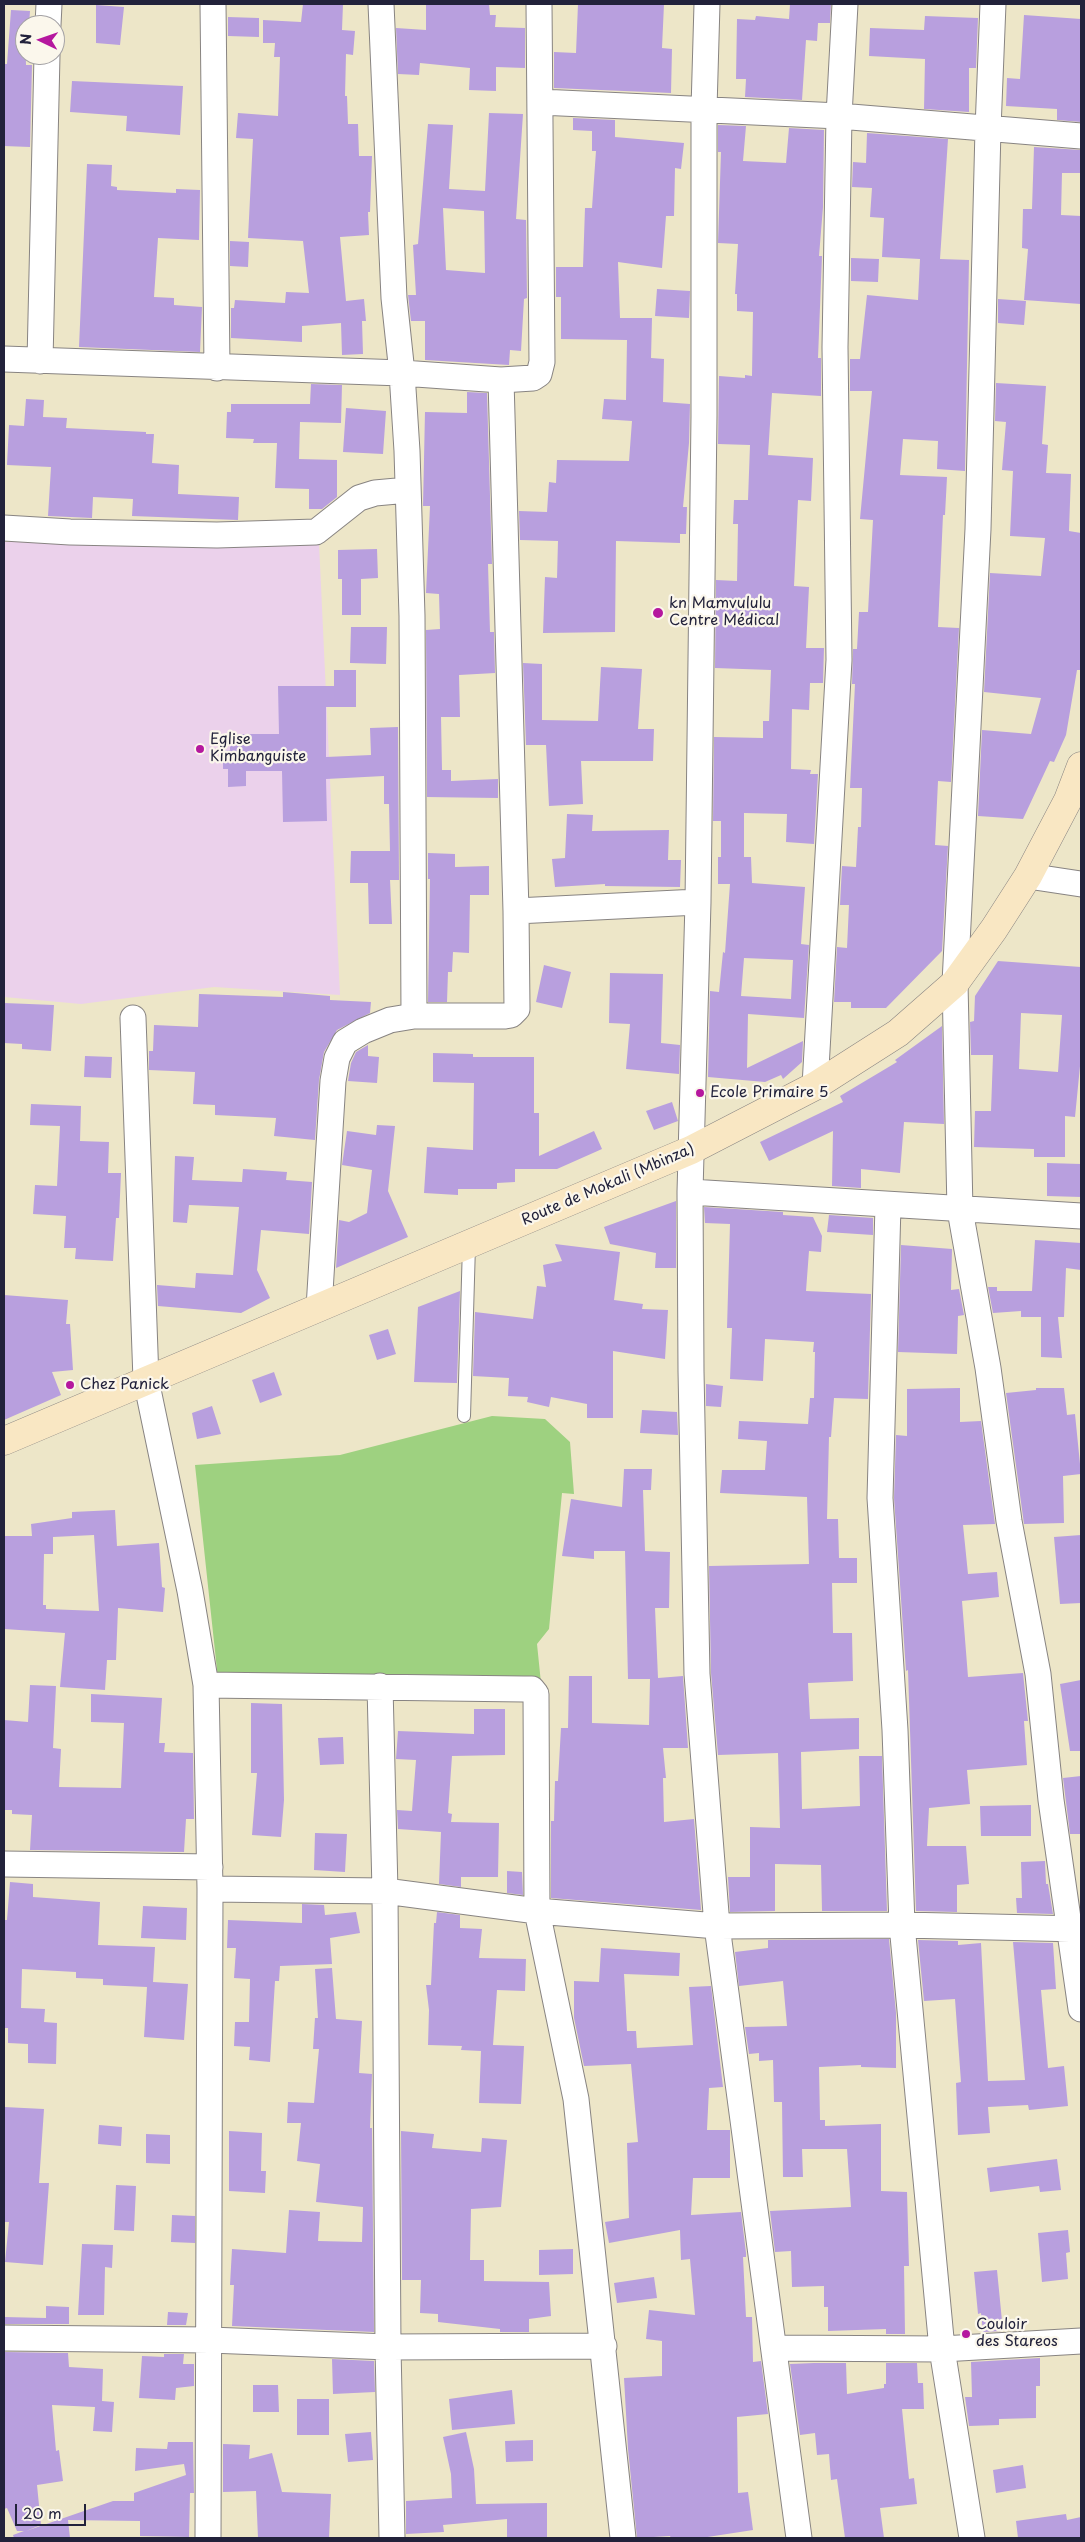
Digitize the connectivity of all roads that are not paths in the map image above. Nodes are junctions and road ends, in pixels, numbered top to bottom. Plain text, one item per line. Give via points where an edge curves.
1 (213, 4) edge
2 (381, 4) edge
3 (539, 4) edge
4 (707, 4) edge
5 (845, 4) edge
6 (993, 4) edge
7 (48, 65) edge
8 (540, 102) junction
9 (704, 109) junction
10 (839, 116) junction
11 (988, 129) junction
12 (1081, 136) edge
13 (4, 360) edge
14 (40, 361) junction
15 (217, 368) junction
16 (402, 373) junction
17 (501, 380) junction
18 (408, 490) junction
19 (4, 528) edge
20 (1081, 766) edge
21 (1028, 876) junction
22 (1081, 884) edge
23 (698, 902) junction
24 (516, 911) junction
25 (955, 983) junction
26 (414, 1016) junction
27 (133, 1018) dead end
28 (814, 1086) junction
29 (691, 1150) junction
30 (690, 1192) junction
31 (888, 1205) junction
32 (960, 1210) junction
33 (1081, 1216) edge
34 (469, 1245) junction
35 (319, 1308) junction
36 (146, 1380) junction
37 (464, 1416) dead end
38 (4, 1441) edge
39 (206, 1685) junction
40 (380, 1686) junction
41 (4, 1864) edge
42 (210, 1878) junction
43 (385, 1891) junction
44 (537, 1911) junction
45 (902, 1925) junction
46 (717, 1926) junction
47 (1075, 1929) edge
48 (1081, 2008) edge
49 (4, 2338) edge
50 (210, 2340) junction
51 (1081, 2341) edge
52 (604, 2346) junction
53 (388, 2347) junction
54 (774, 2348) junction
55 (942, 2349) junction
56 (208, 2538) edge
57 (392, 2538) edge
58 (623, 2538) edge
59 (799, 2538) edge
60 (972, 2538) edge

1 - 15 street
2 - 16 street via 394,298
3 - 8 street
4 - 9 street
5 - 10 street
6 - 11 street
7 - 14 street
8 - 9 street
8 - 17 street via 542,362 539,374 533,378
9 - 10 street
9 - 23 street
10 - 11 street
10 - 28 street via 835,347 839,660
11 - 12 street
11 - 25 street via 978,530
13 - 14 street
14 - 15 street
15 - 16 street
16 - 17 street
16 - 18 street
17 - 24 street
18 - 19 street via 359,498 316,532 207,535
18 - 26 street via 412,616
20 - 21 street, Route de Mokali (Mbinza) via 1068,800
21 - 22 street
21 - 25 street, Route de Mokali (Mbinza)
23 - 24 street
23 - 29 street
24 - 26 street via 517,1010 511,1015
25 - 28 street, Route de Mokali (Mbinza) via 898,1033
25 - 32 street
26 - 35 street via 390,1020 363,1031 345,1042 337,1058 332,1091
27 - 36 street
28 - 29 street, Route de Mokali (Mbinza)
29 - 30 street
29 - 34 street, Route de Mokali (Mbinza)
30 - 31 street
30 - 46 street via 698,1674
31 - 32 street
31 - 45 street via 880,1498 895,1730
32 - 33 street
32 - 47 street via 988,1368 1009,1521 1038,1674
34 - 35 street, Route de Mokali (Mbinza)
34 - 37 lane
35 - 36 street, Route de Mokali (Mbinza)
36 - 38 street, Route de Mokali (Mbinza)
36 - 39 street
39 - 40 street
39 - 42 street
40 - 43 street
40 - 44 street via 532,1689 536,1694
41 - 42 street
42 - 43 street
42 - 50 street
43 - 44 street
43 - 53 street
44 - 46 street
44 - 52 street via 576,2099
45 - 46 street
45 - 47 street
45 - 55 street
46 - 54 street
47 - 48 street
49 - 50 street
50 - 53 street
50 - 56 street
51 - 55 street
52 - 53 street
52 - 58 street
53 - 57 street
54 - 55 street
54 - 59 street
55 - 60 street

